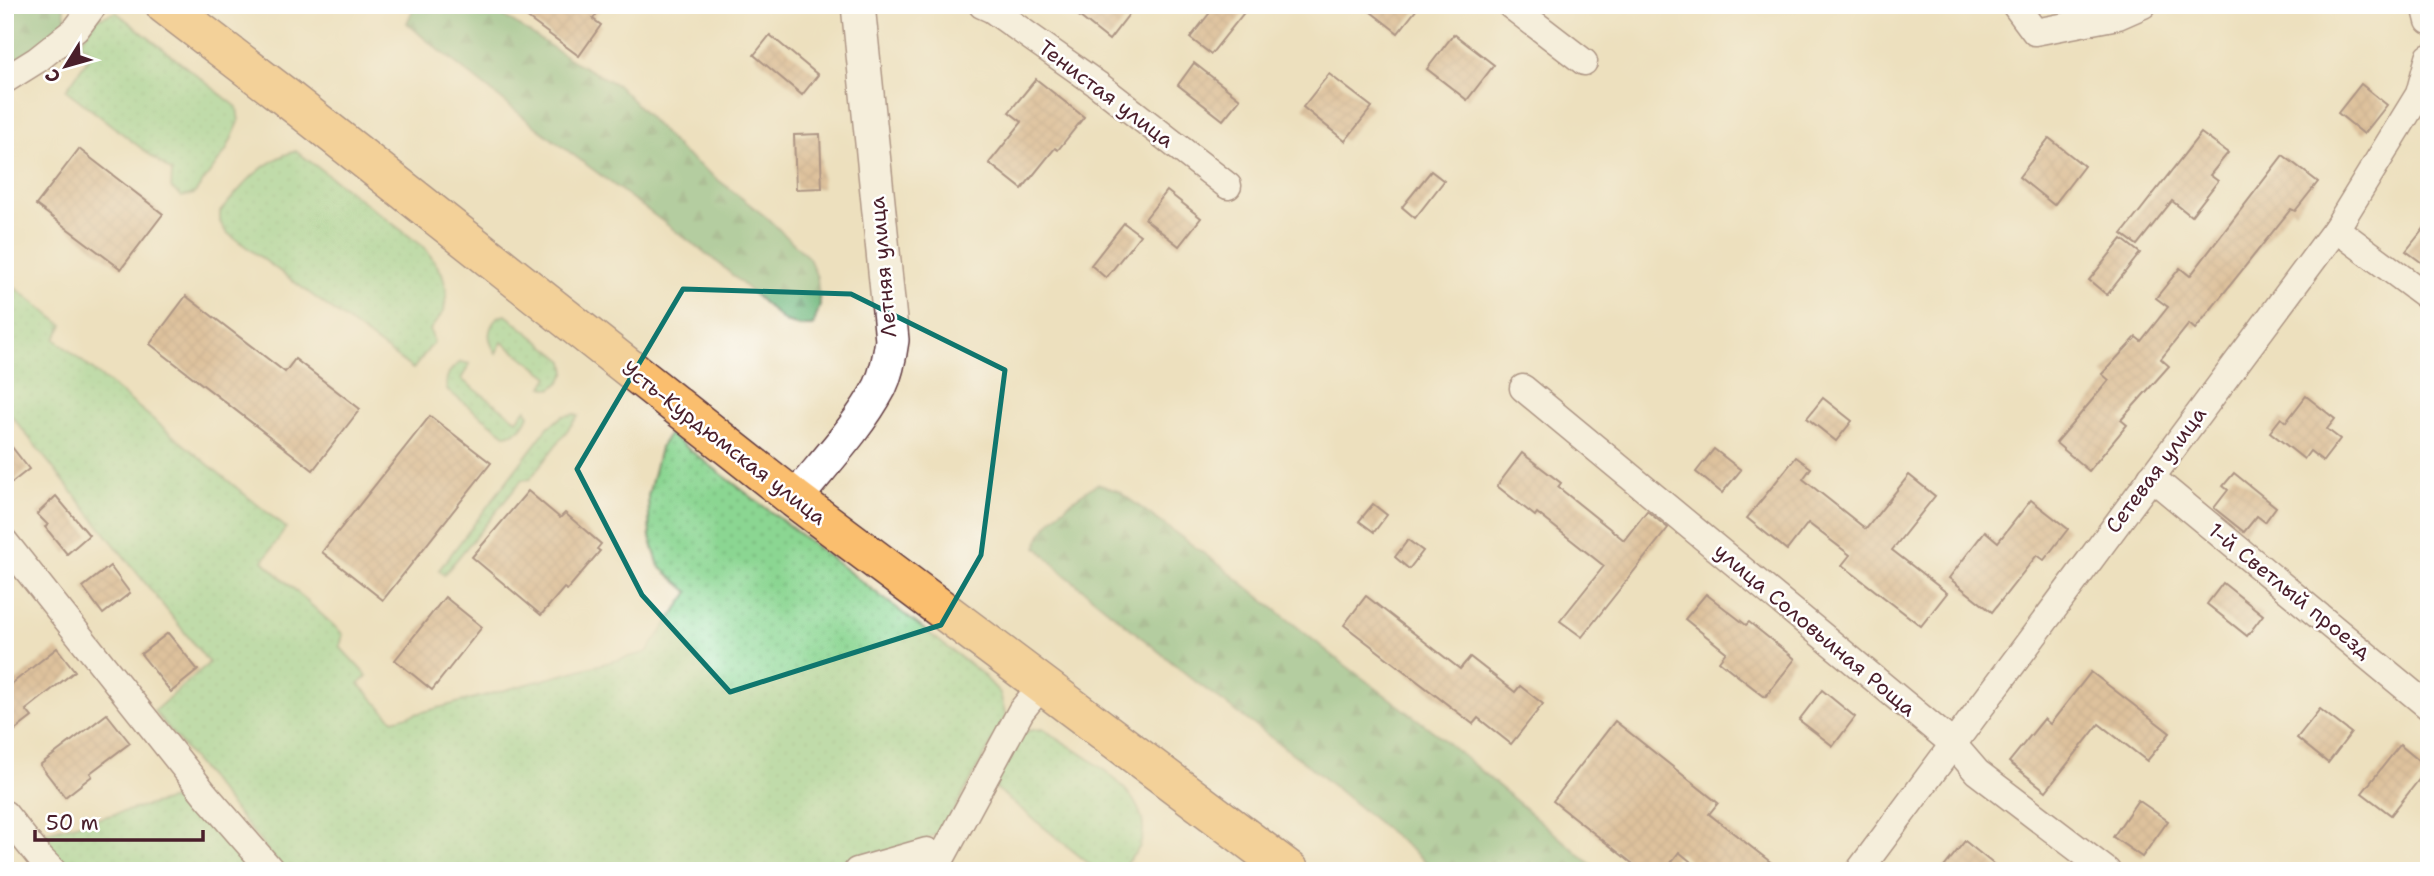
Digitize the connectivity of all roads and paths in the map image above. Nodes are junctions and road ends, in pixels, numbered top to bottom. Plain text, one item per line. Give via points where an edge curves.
1 (94, 5) edge
2 (165, 5) edge
3 (858, 5) edge
4 (982, 5) edge
5 (1510, 5) edge
6 (2015, 5) edge
7 (2143, 5) edge
8 (2424, 5) edge
9 (2429, 21) edge
10 (2429, 57) edge
11 (1584, 62) dead end
12 (5, 80) edge
13 (1228, 186) dead end
14 (2336, 229) junction
15 (2429, 298) edge
16 (1523, 388) dead end
17 (2151, 477) junction
18 (795, 499) junction
19 (5, 542) edge
20 (1044, 684) junction
21 (2429, 707) edge
22 (1952, 743) junction
23 (5, 814) edge
24 (53, 871) edge
25 (272, 871) edge
26 (857, 871) edge
27 (1290, 871) edge
28 (1859, 871) edge
29 (2107, 871) edge

1 - 12 street via 76,29
2 - 18 main road, Усть-Курдюмская улица
3 - 18 street, Летняя улица via 892,340 881,385
4 - 13 street, Тенистая улица via 1097,84
5 - 11 street
6 - 7 street via 2035,33 2118,16
8 - 9 street
10 - 14 street, Сетевая улица via 2419,94
14 - 15 street
14 - 17 street, Сетевая улица
16 - 22 street, улица Соловьиная Роща
17 - 21 street, 1-й Светлый проезд
17 - 22 street, Сетевая улица
18 - 20 main road, Усть-Курдюмская улица
19 - 25 street via 205,794
20 - 26 street via 1021,712 941,859 927,851
20 - 27 main road, Усть-Курдюмская улица
22 - 28 street, Сетевая улица
22 - 29 street, улица Соловьиная Роща via 1977,772
23 - 24 street

